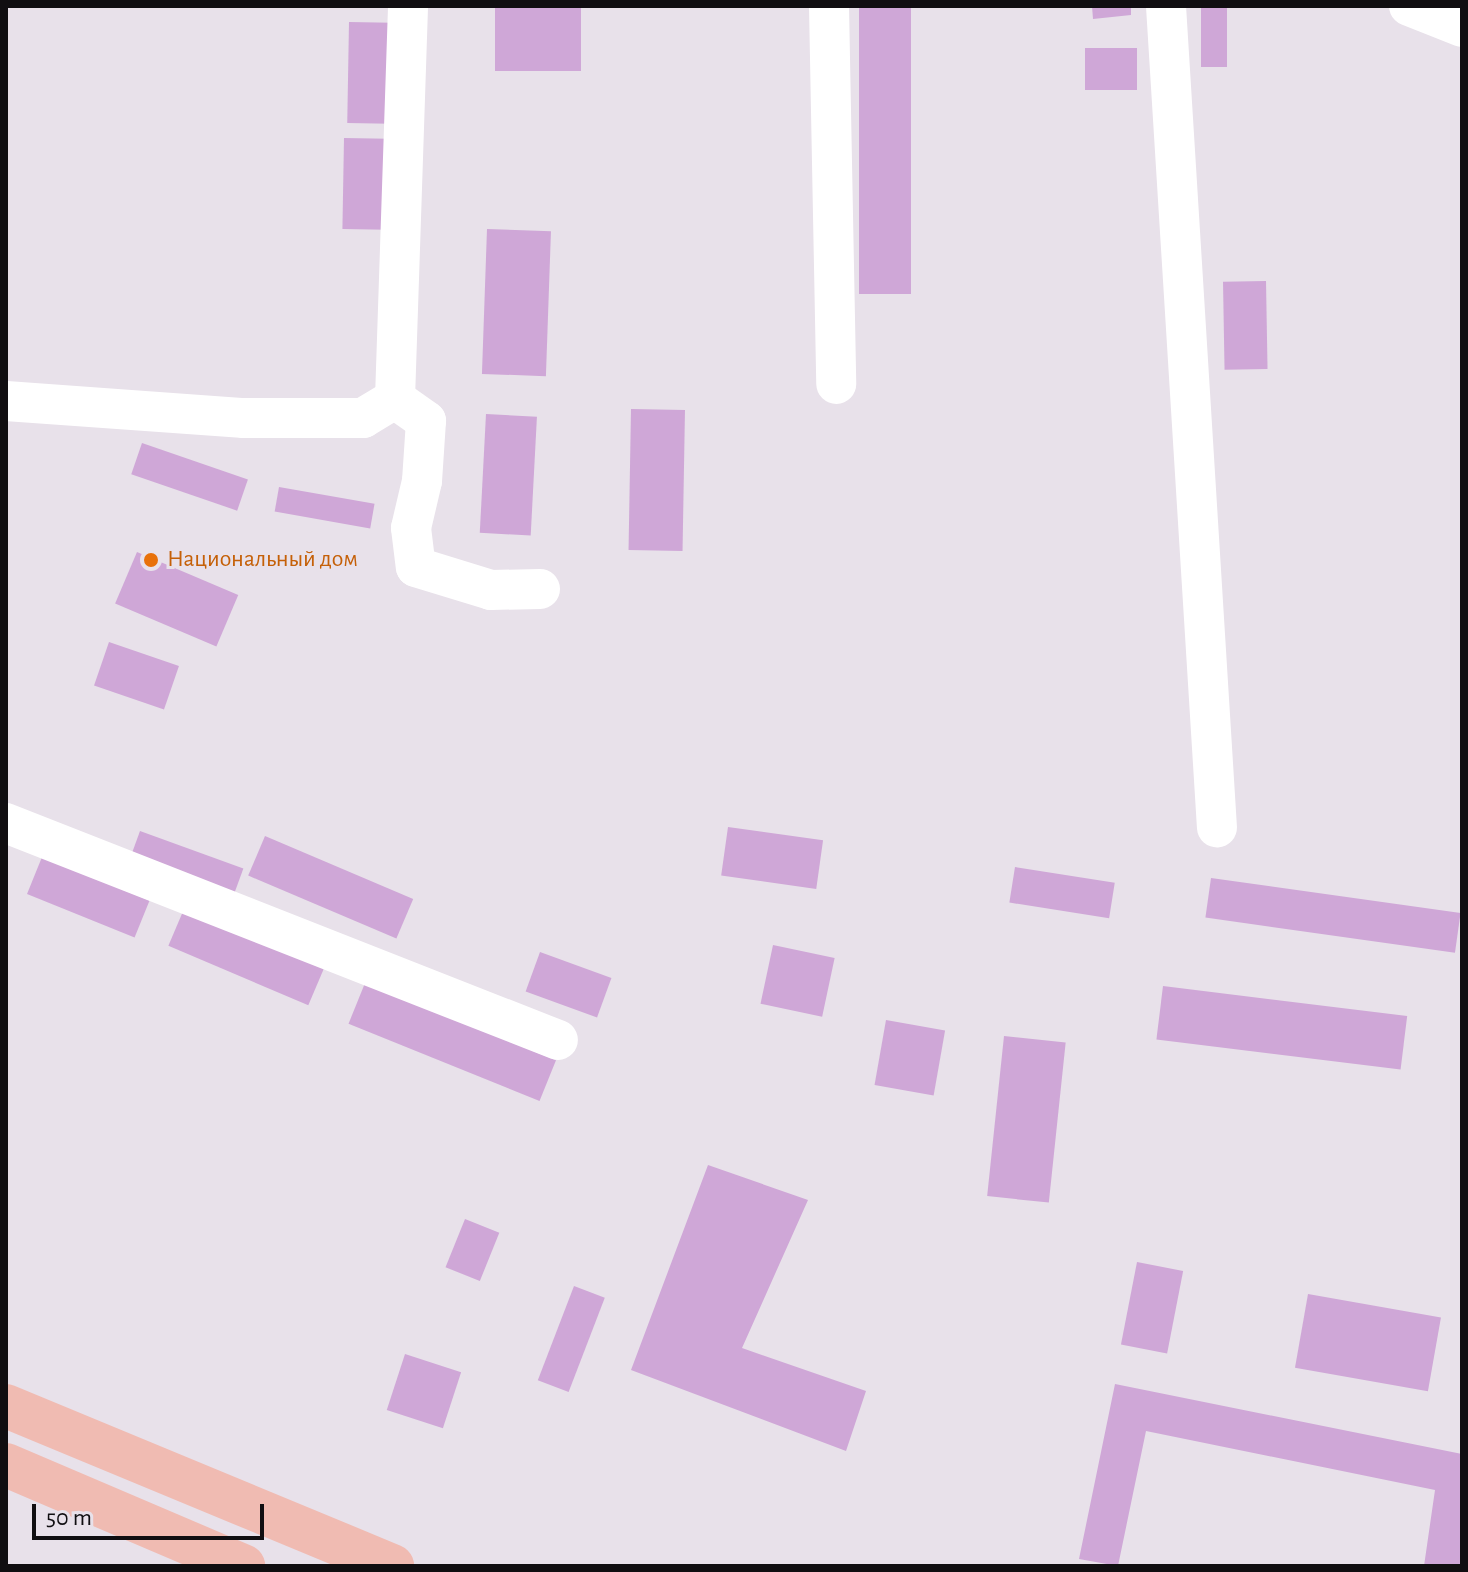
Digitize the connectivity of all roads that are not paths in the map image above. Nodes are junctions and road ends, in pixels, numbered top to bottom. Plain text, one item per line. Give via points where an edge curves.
1 (408, 6) edge
2 (829, 6) edge
3 (1166, 6) edge
4 (1409, 6) edge
5 (1462, 27) edge
6 (836, 384) dead end
7 (395, 399) junction
8 (6, 401) edge
9 (540, 589) dead end
10 (6, 823) edge
11 (1217, 827) dead end
12 (558, 1040) dead end
13 (6, 1406) edge
14 (6, 1465) edge
15 (243, 1566) edge
16 (392, 1566) edge

1 - 7 street
2 - 6 street
3 - 11 street
4 - 5 street
7 - 8 street via 363,418 244,418
7 - 9 street via 426,421 422,481 411,528 416,567 491,590
10 - 12 street
13 - 16 main road
14 - 15 main road

